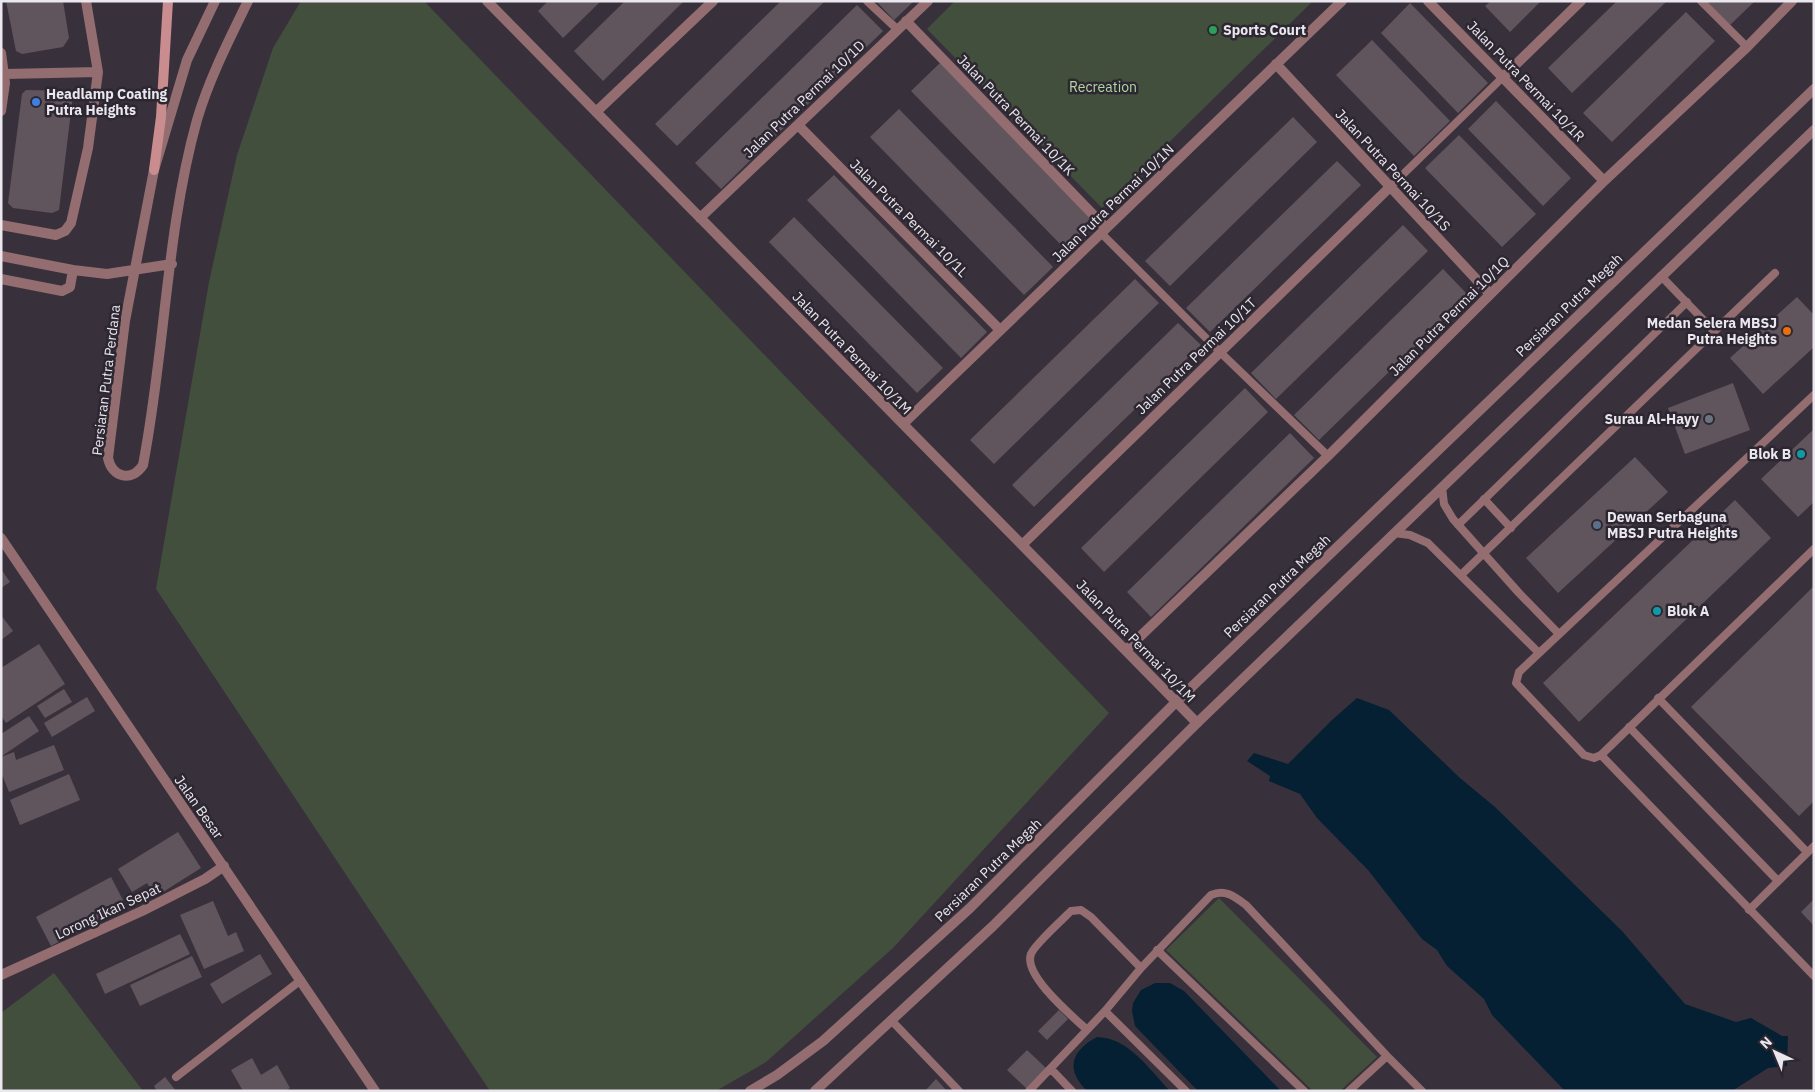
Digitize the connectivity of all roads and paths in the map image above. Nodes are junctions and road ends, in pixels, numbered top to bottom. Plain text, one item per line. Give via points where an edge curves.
1 (86, 1) edge
2 (168, 1) edge
3 (215, 1) edge
4 (248, 1) edge
5 (713, 1) edge
6 (867, 1) edge
7 (928, 1) edge
8 (1342, 1) edge
9 (1428, 1) edge
10 (1581, 1) edge
11 (1701, 1) edge
12 (1792, 1) edge
13 (492, 3) edge
14 (906, 22) junction
15 (897, 29) junction
16 (1747, 47) junction
17 (1, 53) edge
18 (1276, 64) junction
19 (98, 72) junction
20 (5, 74) junction
21 (1503, 77) junction
22 (1814, 90) edge
23 (1, 111) edge
24 (596, 112) junction
25 (798, 125) junction
26 (1814, 130) edge
27 (154, 170) junction
28 (1604, 181) junction
29 (1390, 186) junction
30 (700, 218) junction
31 (1, 225) edge
32 (1103, 231) junction
33 (1, 256) edge
34 (172, 264) junction
35 (135, 268) junction
36 (73, 270) junction
37 (1775, 273) dead end
38 (1661, 276) junction
39 (1, 279) edge
40 (1490, 294) junction
41 (1686, 302) junction
42 (1000, 330) junction
43 (1714, 331) junction
44 (1220, 352) junction
45 (1814, 395) edge
46 (903, 424) junction
47 (1328, 456) junction
48 (1442, 487) junction
49 (1484, 499) junction
50 (1455, 522) junction
51 (1511, 528) junction
52 (1394, 533) junction
53 (1, 538) edge
54 (1022, 545) junction
55 (1814, 549) edge
56 (1483, 554) junction
57 (1461, 575) junction
58 (1559, 634) junction
59 (1126, 650) junction
60 (1539, 653) junction
61 (1658, 698) junction
62 (1176, 702) junction
63 (1197, 723) junction
64 (1629, 727) junction
65 (1601, 755) junction
66 (1811, 849) edge
67 (224, 866) junction
68 (1778, 882) junction
69 (1749, 910) junction
70 (1157, 950) junction
71 (1141, 968) junction
72 (1, 975) edge
73 (1814, 976) edge
74 (301, 980) junction
75 (1105, 1011) junction
76 (891, 1020) junction
77 (1086, 1030) junction
78 (1387, 1056) junction
79 (1050, 1069) junction
80 (176, 1077) dead end
81 (374, 1090) edge
82 (750, 1091) edge
83 (815, 1091) edge
84 (959, 1091) edge
85 (1029, 1091) edge
86 (1072, 1091) edge
87 (1186, 1091) edge
88 (1304, 1091) edge
89 (1348, 1091) edge
90 (1422, 1091) edge

1 - 19 street
2 - 27 main road
3 - 27 street, Persiaran Putra Perdana via 186,60
4 - 34 street, Persiaran Putra Perdana via 222,54 198,119 182,186
5 - 24 street
6 - 15 lane
7 - 14 street, Jalan Putra Permai 10/1D
8 - 18 street, Jalan Putra Permai 10/1N
9 - 21 street, Jalan Putra Permai 10/1R
10 - 21 street
11 - 16 lane
12 - 16 street, Jalan Putra Permai 10/1Q
13 - 24 street, Jalan Putra Permai 10/1M
14 - 15 street, Jalan Putra Permai 10/1D
14 - 32 street, Jalan Putra Permai 10/1K
15 - 25 street, Jalan Putra Permai 10/1D
16 - 28 street, Jalan Putra Permai 10/1Q
17 - 20 street
18 - 29 street, Jalan Putra Permai 10/1S
18 - 32 street, Jalan Putra Permai 10/1N
19 - 20 street
19 - 31 street via 88,148 71,223 56,235
20 - 23 street
21 - 28 street, Jalan Putra Permai 10/1R
21 - 29 lane
22 - 62 street, Persiaran Putra Megah
24 - 30 street, Jalan Putra Permai 10/1M
25 - 30 street, Jalan Putra Permai 10/1D
25 - 42 street, Jalan Putra Permai 10/1L
26 - 38 street
27 - 35 street, Persiaran Putra Perdana
28 - 40 street, Jalan Putra Permai 10/1Q
29 - 40 street, Jalan Putra Permai 10/1S
29 - 44 street, Jalan Putra Permai 10/1T
30 - 46 street, Jalan Putra Permai 10/1M
32 - 42 street, Jalan Putra Permai 10/1N
32 - 44 lane
33 - 36 street
34 - 35 street
34 - 35 street, Persiaran Putra Perdana via 143,465 133,475 124,476 115,473 108,458
35 - 36 street via 107,274
36 - 39 street via 70,287 62,291
37 - 43 lane
38 - 41 lane
38 - 48 street
40 - 47 street, Jalan Putra Permai 10/1Q
41 - 43 lane
41 - 49 lane
42 - 46 street, Jalan Putra Permai 10/1N
43 - 51 lane
44 - 47 lane
44 - 54 street, Jalan Putra Permai 10/1T
45 - 58 lane
46 - 54 street, Jalan Putra Permai 10/1M
47 - 59 street, Jalan Putra Permai 10/1Q
48 - 50 lane via 1444,504
48 - 52 street
49 - 50 lane
49 - 51 lane
50 - 56 lane
51 - 56 lane
52 - 57 lane via 1410,535 1428,543
52 - 63 street
53 - 67 street, Jalan Besar
54 - 59 street, Jalan Putra Permai 10/1M
55 - 61 lane
56 - 57 lane
56 - 58 lane
57 - 60 lane
58 - 60 lane
59 - 62 street, Jalan Putra Permai 10/1M
60 - 65 lane via 1519,672 1516,683 1584,755 1594,758
61 - 64 lane
61 - 66 lane
62 - 63 street, Jalan Putra Permai 10/1M
62 - 82 street, Persiaran Putra Megah via 970,908 823,1041
63 - 76 street via 993,926
64 - 65 lane
64 - 68 lane
65 - 69 lane
66 - 68 lane
67 - 72 street, Lorong Ikan Sepat via 142,911
67 - 74 street, Jalan Besar
68 - 69 lane
69 - 73 lane
70 - 71 lane
70 - 78 lane via 1210,896 1219,892 1232,894 1246,905
70 - 88 lane
71 - 75 lane
71 - 77 lane via 1081,910 1071,911 1031,953 1030,965 1035,977
74 - 80 lane
74 - 81 street, Jalan Besar
75 - 77 lane
75 - 87 lane
76 - 83 street
76 - 84 lane
77 - 79 lane
78 - 89 lane
78 - 90 lane
79 - 85 lane
79 - 86 lane

